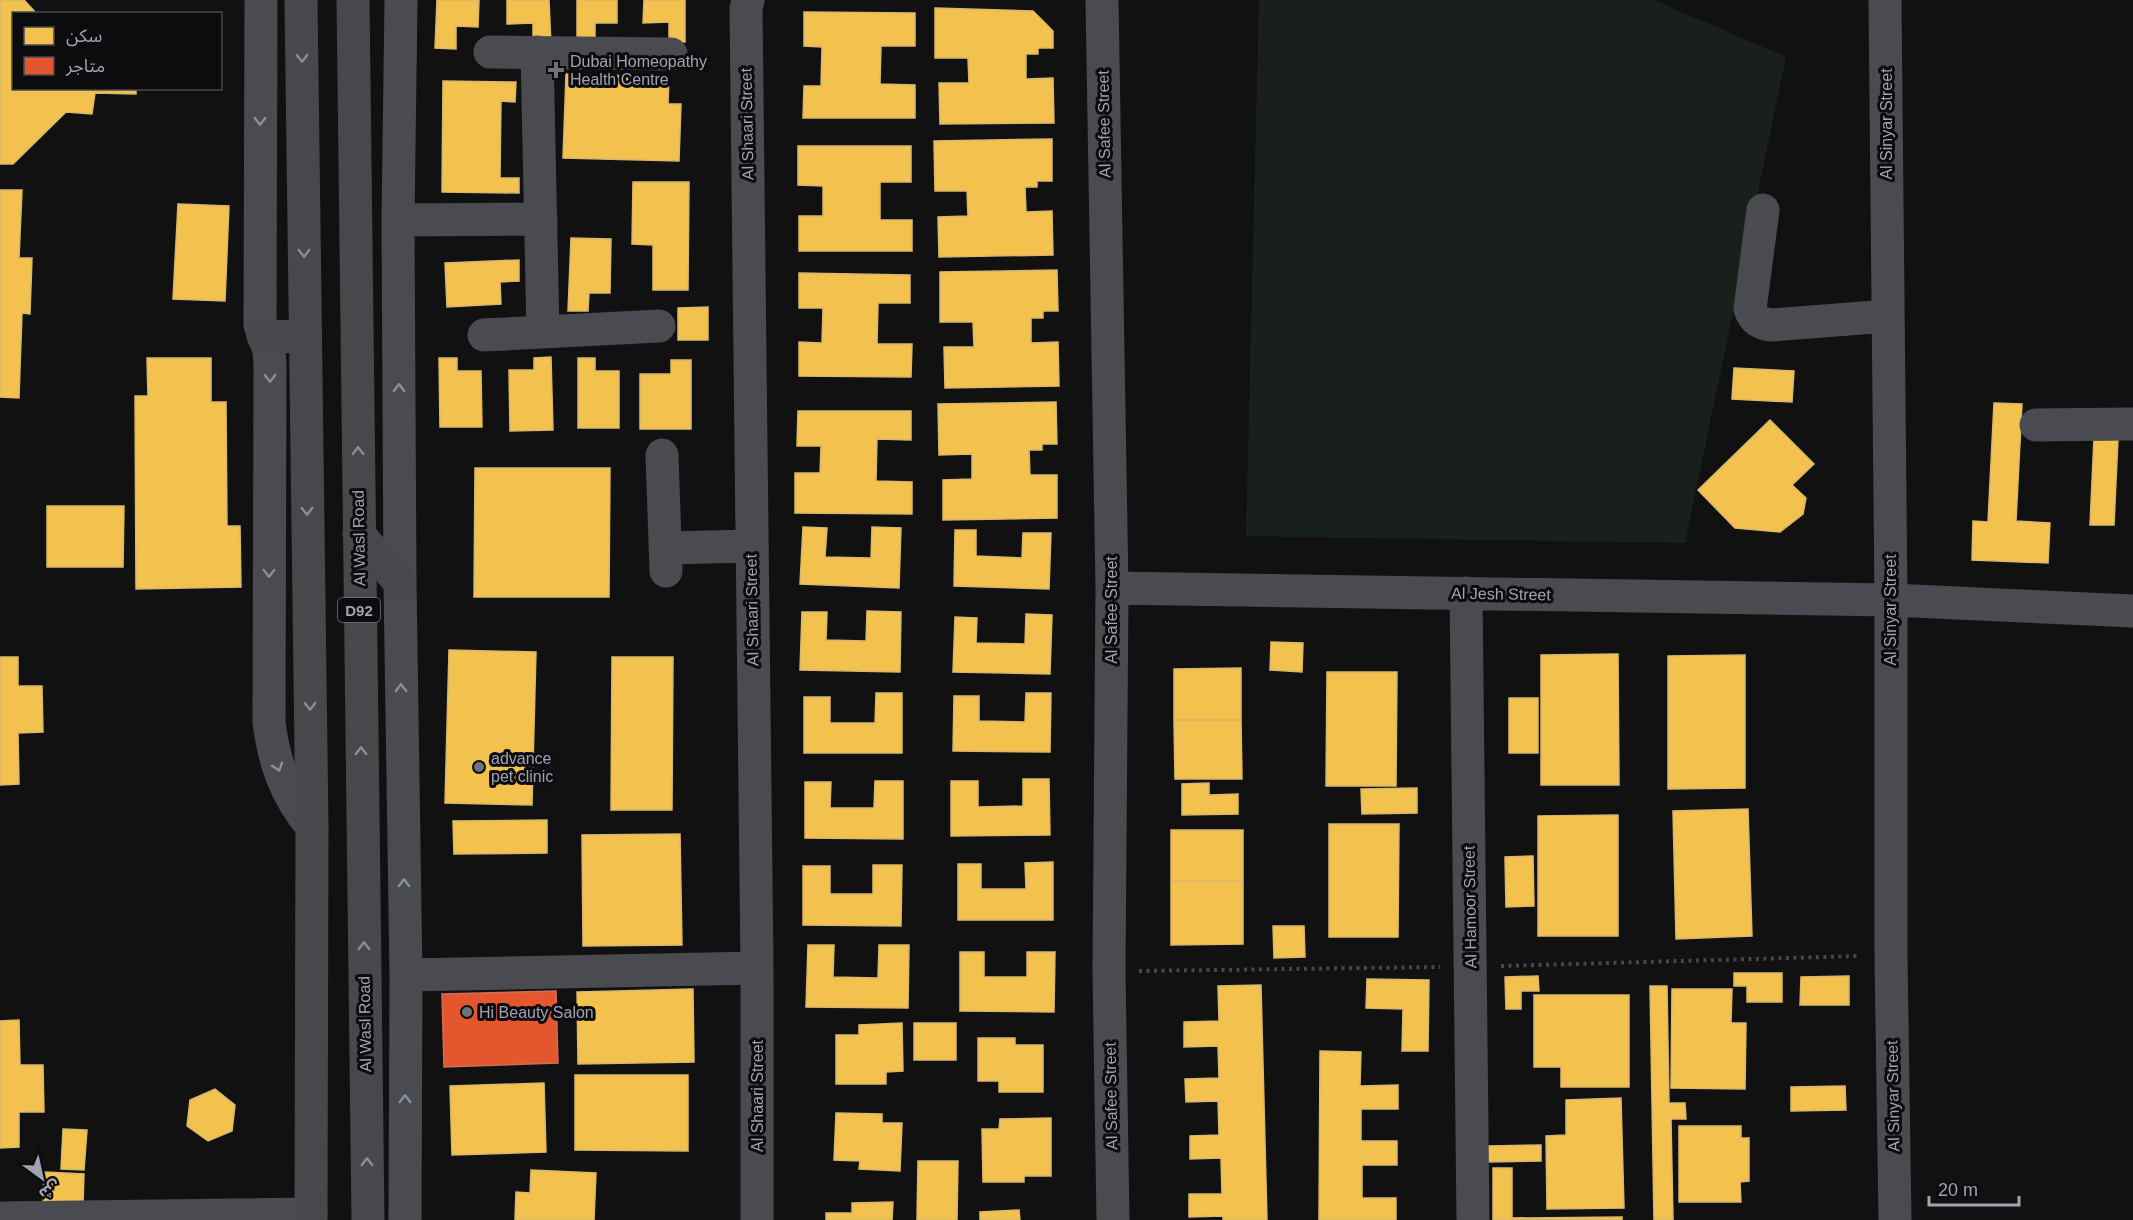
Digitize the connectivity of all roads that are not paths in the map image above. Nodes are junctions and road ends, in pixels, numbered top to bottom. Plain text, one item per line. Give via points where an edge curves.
1 (261, 0) edge
2 (301, 0) edge
3 (353, 0) edge
4 (401, 0) edge
5 (748, 0) edge
6 (1102, 0) edge
7 (1885, 0) edge
8 (490, 52) dead end
9 (537, 52) junction
10 (671, 54) dead end
11 (1763, 210) dead end
12 (541, 219) junction
13 (398, 220) junction
14 (1888, 316) junction
15 (659, 326) dead end
16 (543, 332) junction
17 (484, 335) dead end
18 (263, 336) junction
19 (305, 337) junction
20 (2133, 424) edge
21 (2036, 425) dead end
22 (662, 455) dead end
23 (358, 534) junction
24 (751, 546) junction
25 (400, 583) junction
26 (1112, 588) junction
27 (1466, 593) junction
28 (1891, 600) junction
29 (2133, 611) edge
30 (312, 827) junction
31 (757, 968) junction
32 (406, 975) junction
33 (311, 1217) edge
34 (0, 1218) edge
35 (368, 1220) edge
36 (405, 1220) edge
37 (757, 1220) edge
38 (1113, 1220) edge
39 (1473, 1220) edge
40 (1894, 1220) edge

1 -> 18 street
2 -> 19 main road
23 -> 3 main road, Al Wasl Road / D92
4 - 13 street
5 - 24 street, Al Shaari Street
6 - 26 street, Al Safee Street
7 - 14 street, Al Sinyar Street
8 - 9 street
9 - 10 street
9 - 12 street
11 - 14 street via 1750,309 1756,320 1772,326
12 - 13 street
12 - 16 street
25 -> 13 street
14 - 28 street, Al Sinyar Street
15 - 16 street
16 - 17 street
18 - 19 main road
18 -> 30 street via 270,365 268,722 286,790
19 -> 30 main road
20 - 21 street
22 - 24 street via 666,560
23 - 25 main road
35 -> 23 main road, Al Wasl Road / D92
24 - 31 street, Al Shaari Street
32 -> 25 street
26 - 27 street, Al Jesh Street
26 - 38 street, Al Safee Street via 1109,971
27 - 28 street, Al Jesh Street
27 - 39 street, Al Hamoor Street
28 - 29 street, Al Jesh Street
28 - 40 street, Al Sinyar Street
30 - 33 main road
31 - 32 street
31 - 37 street, Al Shaari Street
36 -> 32 street
33 - 34 street

